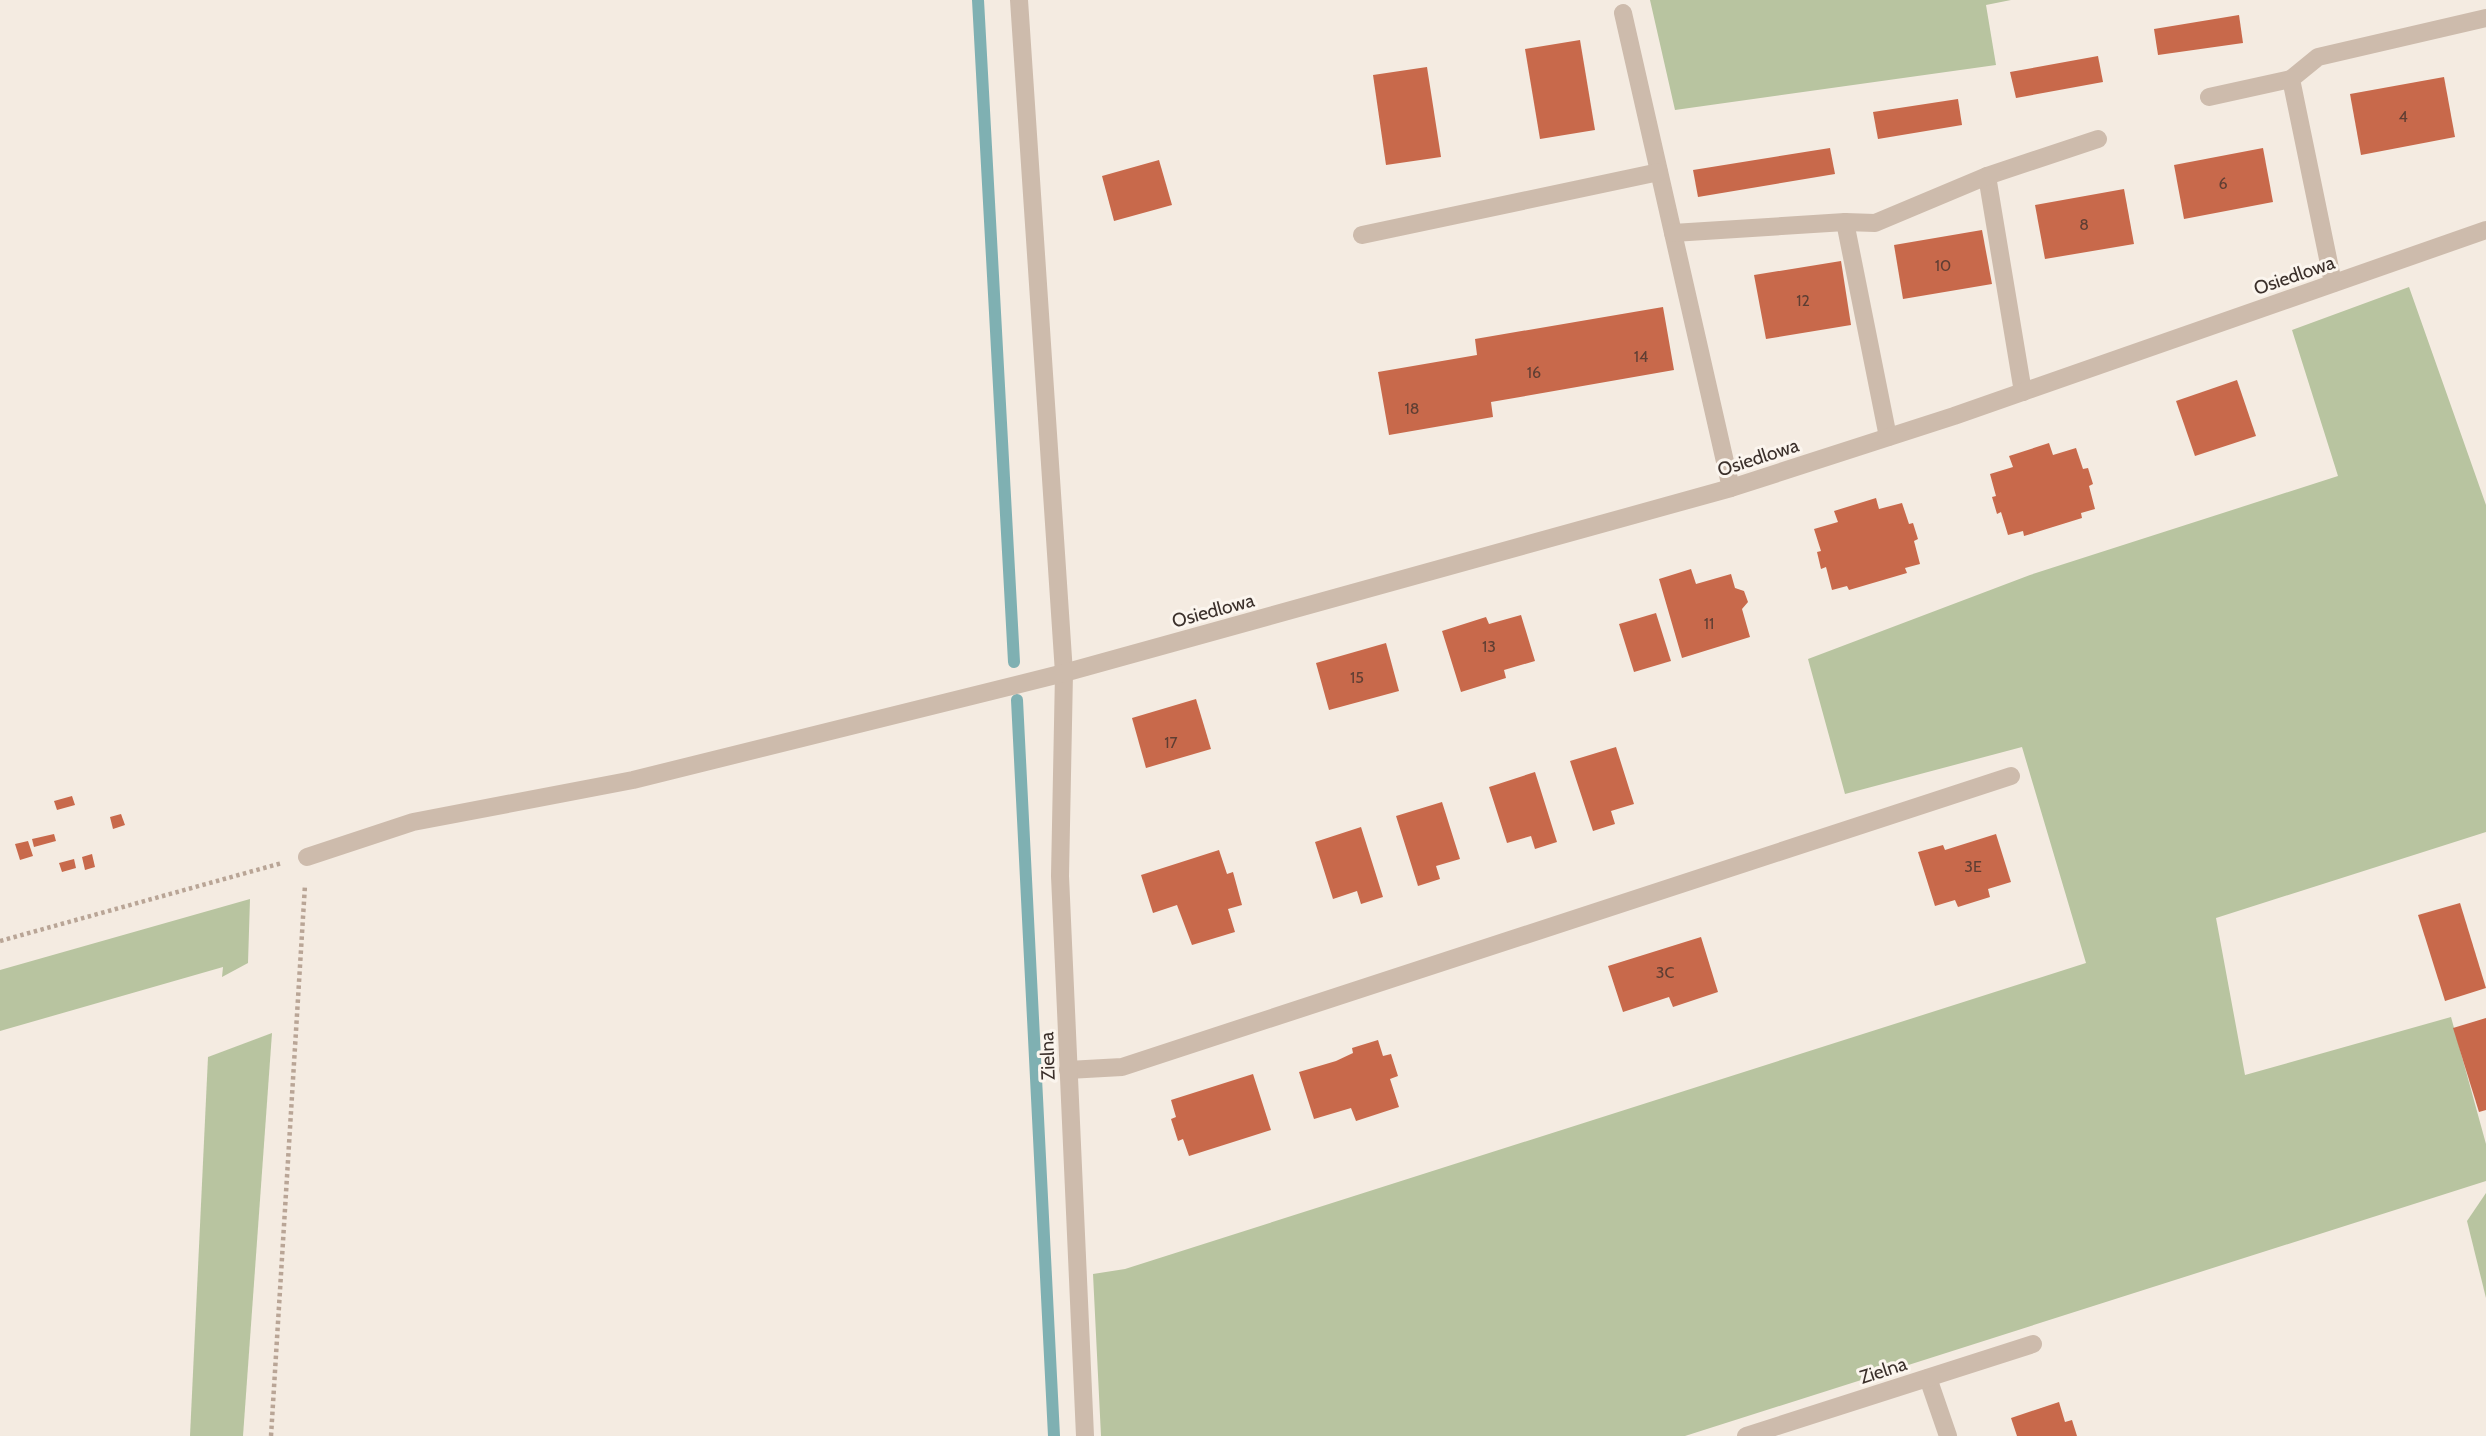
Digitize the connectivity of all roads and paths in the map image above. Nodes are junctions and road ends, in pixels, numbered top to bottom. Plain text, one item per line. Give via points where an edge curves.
1 (1019, 0) edge
2 (1623, 13) dead end
3 (2486, 18) edge
4 (2291, 79) junction
5 (2209, 97) dead end
6 (2098, 139) dead end
7 (1659, 172) junction
8 (1987, 176) junction
9 (1845, 222) junction
10 (2486, 230) edge
11 (1673, 233) junction
12 (1362, 235) dead end
13 (2333, 283) junction
14 (2023, 391) junction
15 (1888, 438) junction
16 (1731, 488) junction
17 (1064, 673) junction
18 (2011, 776) dead end
19 (307, 856) junction
20 (0, 941) edge
21 (1068, 1070) junction
22 (2033, 1344) dead end
23 (1928, 1378) junction
24 (271, 1436) edge
25 (1085, 1436) edge
26 (1746, 1436) edge
27 (1948, 1436) edge

1 - 17 street, Zielna
2 - 7 street
3 - 4 street via 2318,57
4 - 5 street
4 - 13 street
6 - 8 street
7 - 11 street
7 - 12 street
8 - 9 street via 1875,223
8 - 14 street
9 - 11 street
9 - 15 street
10 - 13 street, Osiedlowa
11 - 16 street
13 - 14 street, Osiedlowa
14 - 15 street, Osiedlowa
15 - 16 street, Osiedlowa
16 - 17 street, Osiedlowa
17 - 19 street, Osiedlowa via 633,780 413,822
17 - 21 street, Zielna via 1060,876
18 - 21 street via 1122,1067
19 - 20 path
19 - 24 path
21 - 25 street, Zielna
22 - 23 street, Zielna
23 - 26 street, Zielna
23 - 27 street

